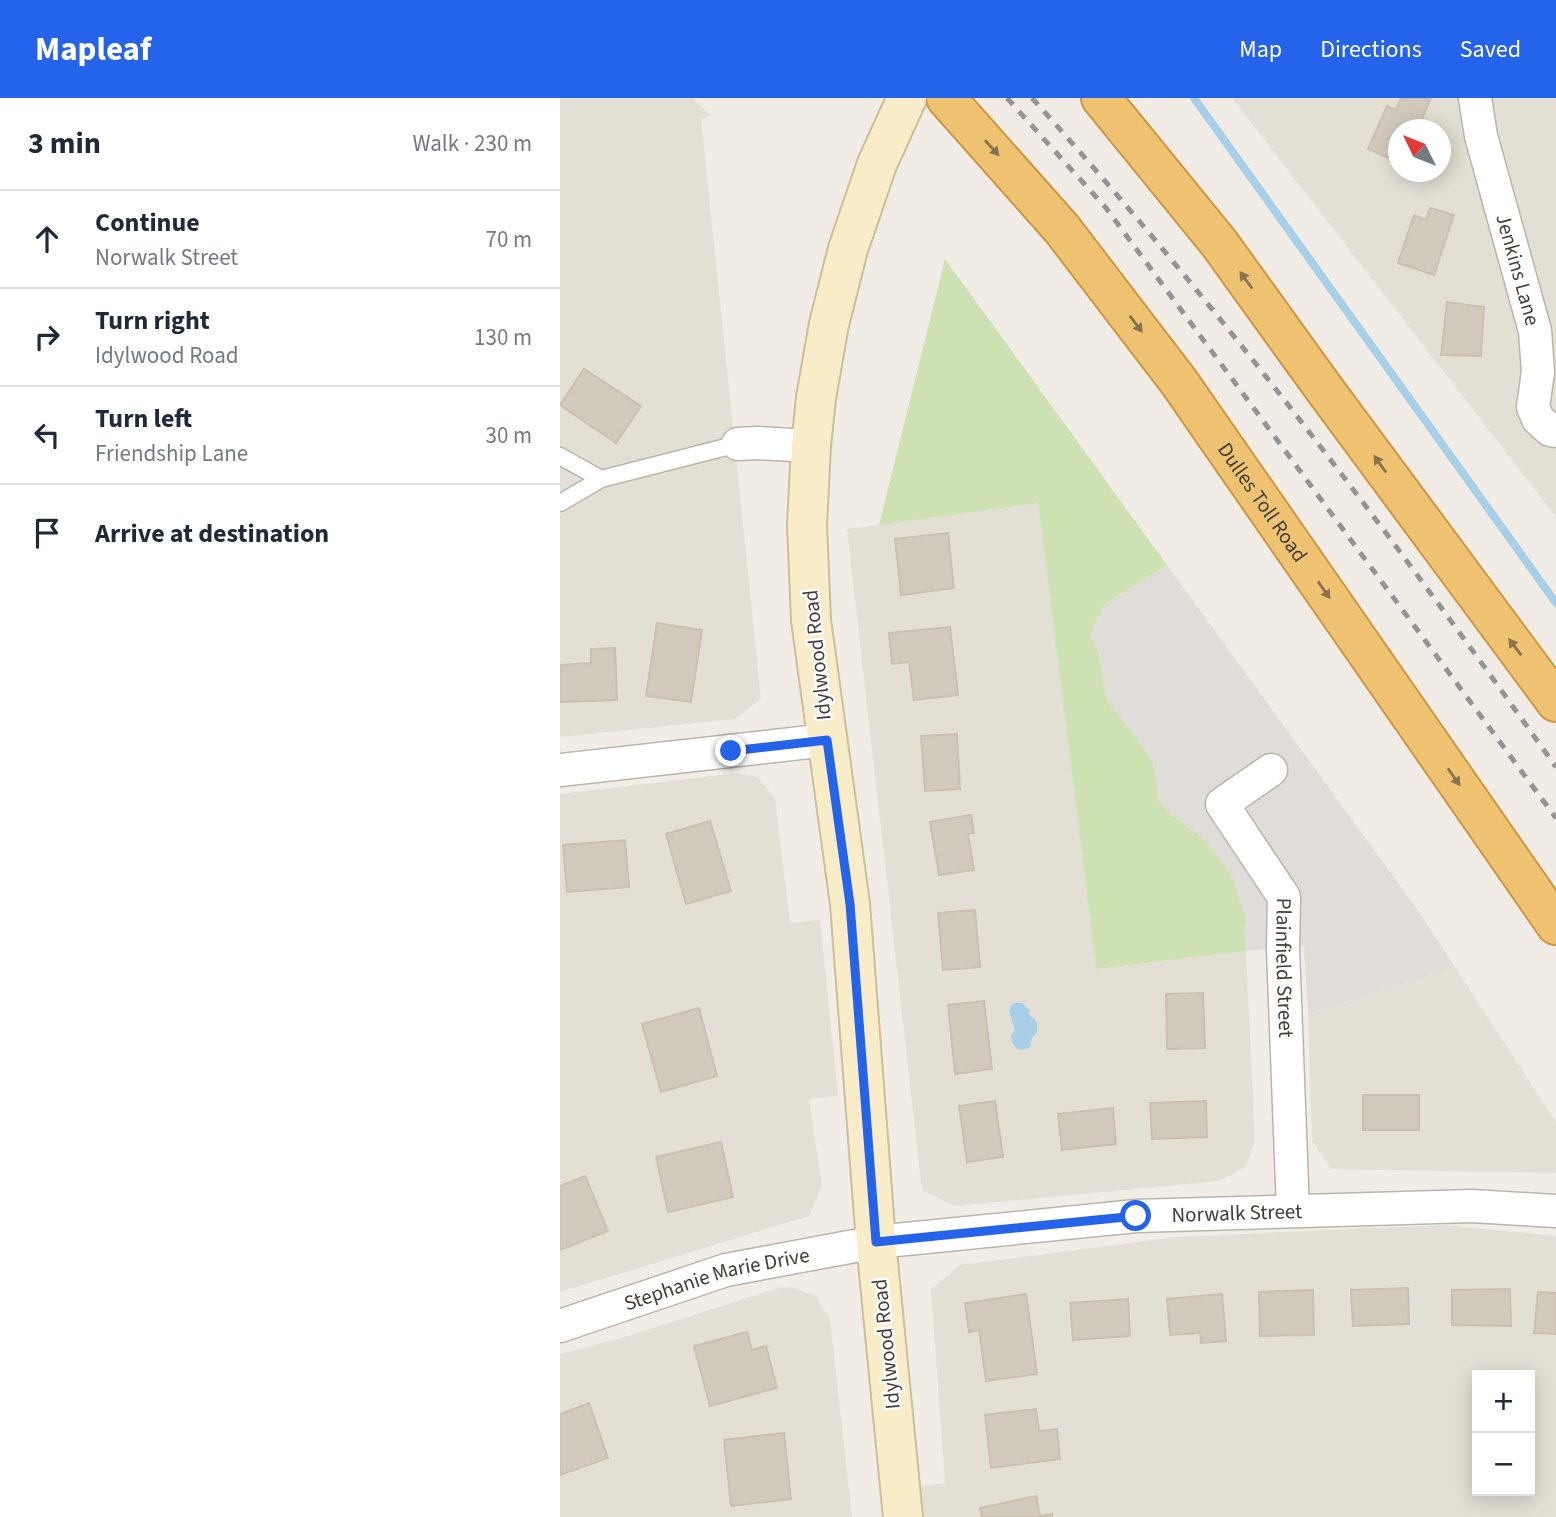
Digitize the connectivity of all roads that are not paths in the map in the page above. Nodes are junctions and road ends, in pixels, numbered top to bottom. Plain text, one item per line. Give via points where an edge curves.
1 (907, 98) edge
2 (946, 98) edge
3 (1101, 98) edge
4 (1475, 98) edge
5 (1556, 431) edge
6 (738, 444) joint
7 (811, 446) junction
8 (560, 456) edge
9 (601, 479) junction
10 (560, 503) edge
11 (1556, 702) edge
12 (827, 740) junction
13 (1271, 769) dead end
14 (560, 770) edge
15 (1556, 925) edge
16 (1293, 1210) junction
17 (1556, 1212) edge
18 (876, 1242) junction
19 (560, 1326) edge
20 (903, 1517) edge

1 - 7 main road, Idylwood Road via 877,164 848,249 829,324
2 -> 15 highway, Dulles Toll Road via 1062,229 1179,382
11 -> 3 highway via 1219,243
4 - 5 street, Jenkins Lane via 1481,136 1535,331 1538,372 1533,407 1538,419
6 - 7 street
6 - 9 lane
7 - 12 main road, Idylwood Road via 807,524 811,621
8 - 9 lane
9 - 10 lane
12 - 14 street
12 - 18 main road, Idylwood Road via 850,904
13 - 16 street, Plainfield Street via 1222,804 1284,897
16 - 17 street, Norwalk Street via 1471,1206
16 - 18 street, Norwalk Street via 1136,1216
18 - 19 street, Stephanie Marie Drive via 726,1270
18 - 20 main road, Idylwood Road

